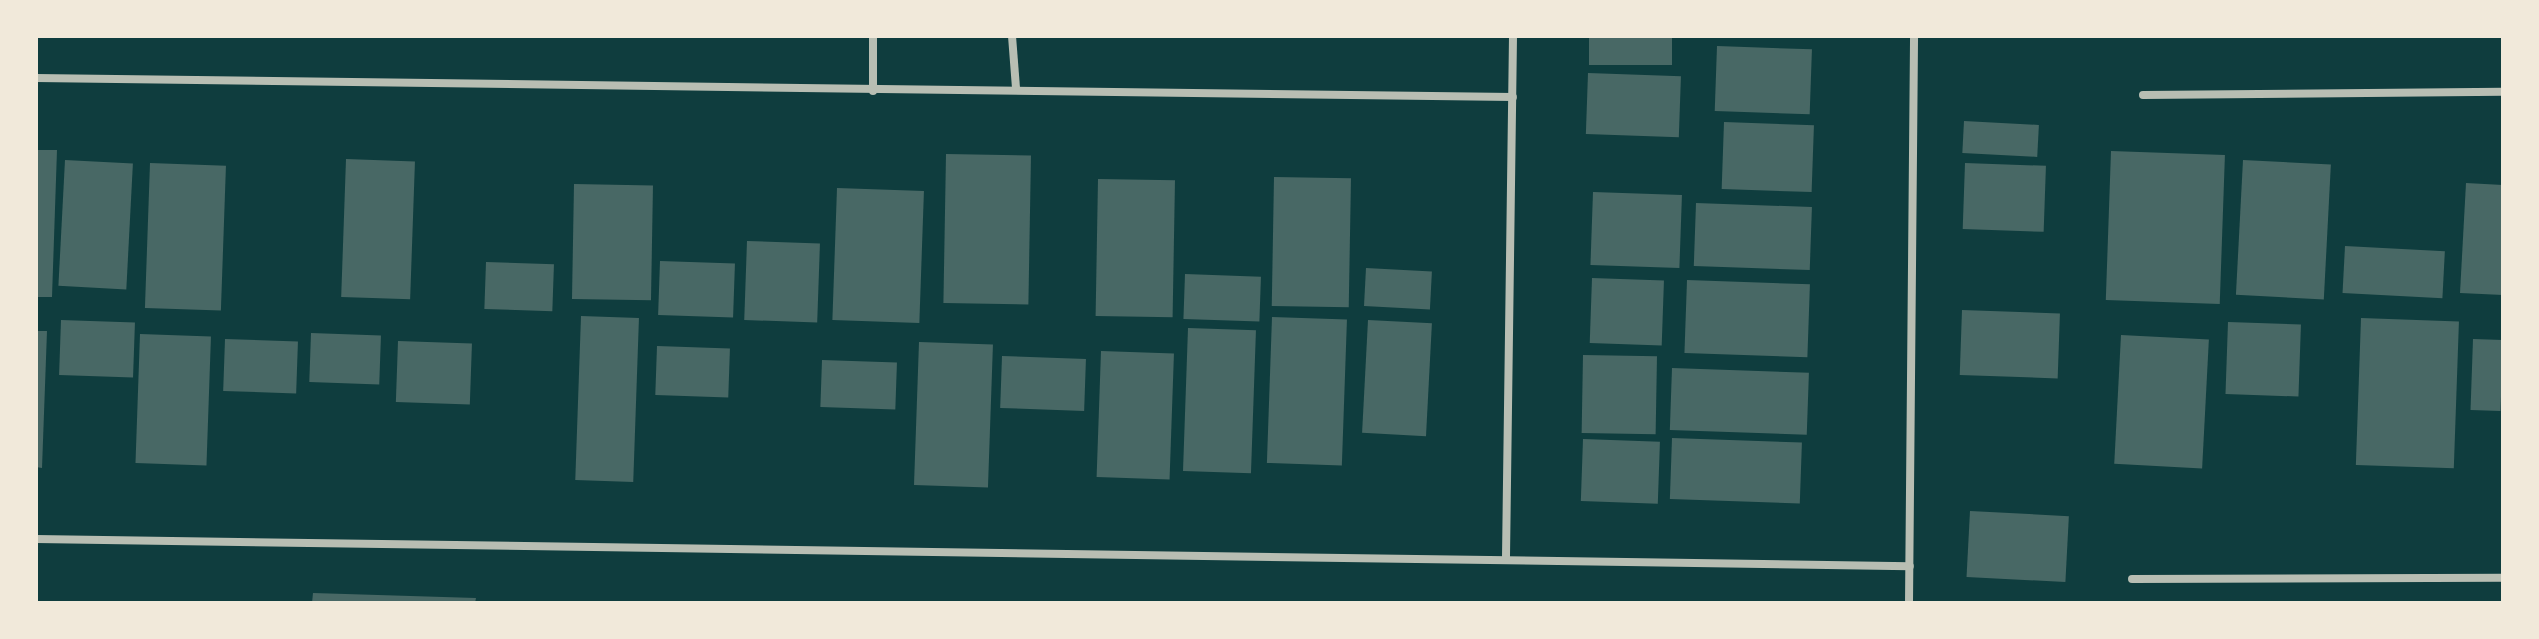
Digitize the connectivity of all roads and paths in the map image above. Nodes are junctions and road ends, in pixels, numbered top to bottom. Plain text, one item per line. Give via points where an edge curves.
1 (873, 36) edge
2 (1012, 36) edge
3 (1513, 36) edge
4 (1914, 36) edge
5 (36, 78) edge
6 (1016, 88) junction
7 (873, 91) junction
8 (2503, 92) edge
9 (2143, 95) dead end
10 (1513, 97) junction
11 (36, 539) edge
12 (1506, 557) junction
13 (1910, 566) junction
14 (2503, 578) edge
15 (2132, 579) dead end
16 (1909, 603) edge

1 - 7 street
2 - 6 street
3 - 10 street
4 - 13 street
5 - 7 street
6 - 7 street
6 - 10 street
8 - 9 street
10 - 12 street
11 - 12 street
12 - 13 street
13 - 16 street
14 - 15 street

